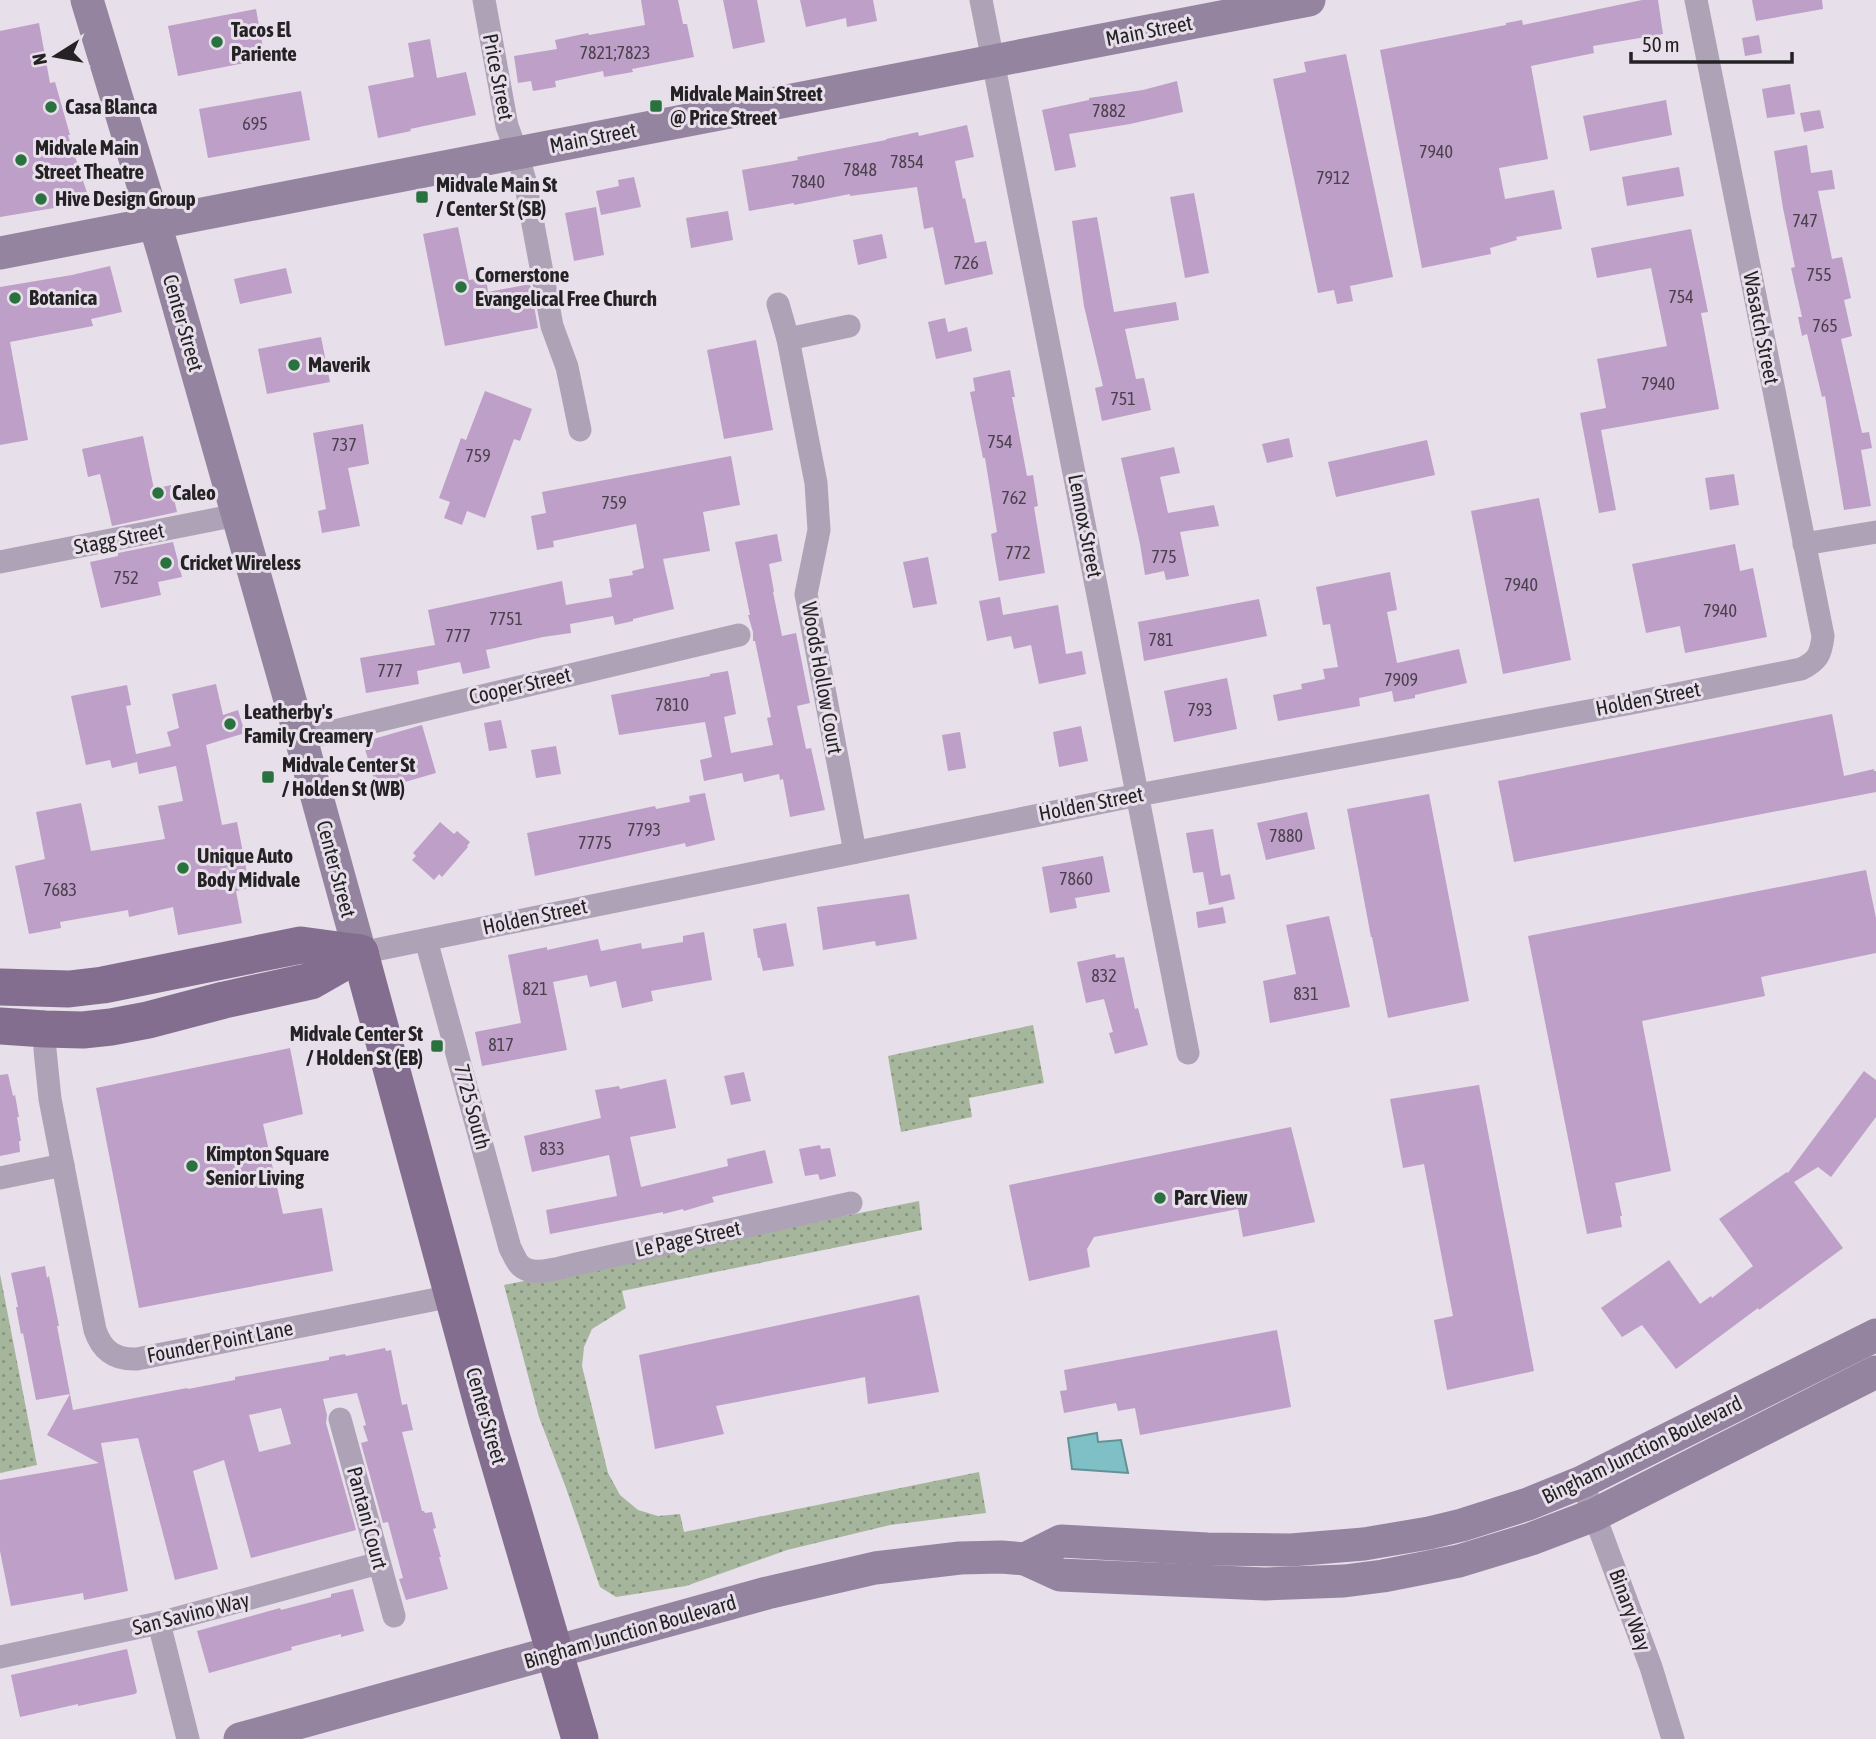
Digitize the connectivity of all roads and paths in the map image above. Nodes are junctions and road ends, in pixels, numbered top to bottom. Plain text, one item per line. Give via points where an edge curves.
1 (87, 0) edge
2 (484, 0) edge
3 (981, 0) edge
4 (1309, 0) edge
5 (1696, 0) edge
6 (993, 61) junction
7 (517, 153) junction
8 (154, 223) junction
9 (0, 253) edge
10 (778, 304) dead end
11 (849, 326) dead end
12 (788, 339) junction
13 (580, 430) dead end
14 (237, 515) junction
15 (1876, 532) edge
16 (1804, 544) junction
17 (0, 562) edge
18 (739, 635) dead end
19 (1819, 656) joint
20 (301, 739) junction
21 (1138, 795) junction
22 (855, 852) junction
23 (426, 940) junction
24 (360, 953) junction
25 (0, 987) edge
26 (0, 1026) edge
27 (45, 1029) junction
28 (1188, 1053) dead end
29 (63, 1166) junction
30 (0, 1178) edge
31 (851, 1203) dead end
32 (526, 1270) joint
33 (452, 1296) junction
34 (1876, 1335) edge
35 (1876, 1372) edge
36 (340, 1419) dead end
37 (1582, 1482) junction
38 (1594, 1515) junction
39 (1025, 1559) junction
40 (379, 1563) junction
41 (394, 1616) dead end
42 (159, 1623) junction
43 (555, 1652) junction
44 (0, 1657) edge
45 (188, 1739) edge
46 (240, 1739) edge
47 (580, 1739) edge
48 (1673, 1739) edge

1 - 8 main road, Center Street
2 - 7 street, Price Street via 506,126
3 - 6 street, Lennox Street
4 - 6 main road, Main Street
5 - 16 street, Wasatch Street
6 - 7 main road, Main Street
6 - 21 street, Lennox Street
7 - 8 main road, Main Street
7 - 13 street, Price Street via 552,326 567,367
8 - 9 main road, Main Street
8 - 14 main road, Center Street
10 - 12 street, Woods Hollow Court
11 - 12 street
12 - 22 street, Woods Hollow Court via 819,506 819,530 806,594
14 - 17 street, Stagg Street
14 - 20 main road, Center Street
15 - 16 street
16 - 19 street, Wasatch Street via 1823,636
18 - 20 street, Cooper Street
19 - 21 street, Holden Street via 1801,669
20 - 24 main road, Center Street
21 - 22 street, Holden Street
21 - 28 street, Lennox Street
22 - 23 street, Holden Street
23 - 24 street, Holden Street
23 - 32 street, 7725 South via 510,1248
24 - 25 main road, Holden Street via 301,945 103,985
24 - 27 main road, Holden Street via 311,981 111,1027
24 - 33 main road, Center Street
26 - 27 main road, Holden Street
27 - 29 street, Founder Point Lane via 50,1099
29 - 30 street
29 - 33 street, Founder Point Lane via 95,1330 106,1350 118,1357 137,1359
31 - 32 street, Le Page Street via 576,1264
33 - 43 main road, Center Street
34 - 37 main road, Bingham Junction Boulevard
35 - 38 main road, Bingham Junction Boulevard
36 - 40 street, Pantani Court
37 - 38 street, Binary Way
37 - 39 main road, Bingham Junction Boulevard via 1462,1525 1364,1544 1251,1550 1061,1541
38 - 39 main road, Bingham Junction Boulevard via 1459,1562 1343,1581 1265,1584 1060,1575
38 - 48 street, Binary Way
39 - 43 main road, Bingham Junction Boulevard via 960,1558 875,1568
40 - 41 street, Pantani Court
40 - 42 street, San Savino Way
42 - 44 street, San Savino Way
42 - 45 street
43 - 46 main road, Bingham Junction Boulevard
43 - 47 main road, Center Street

